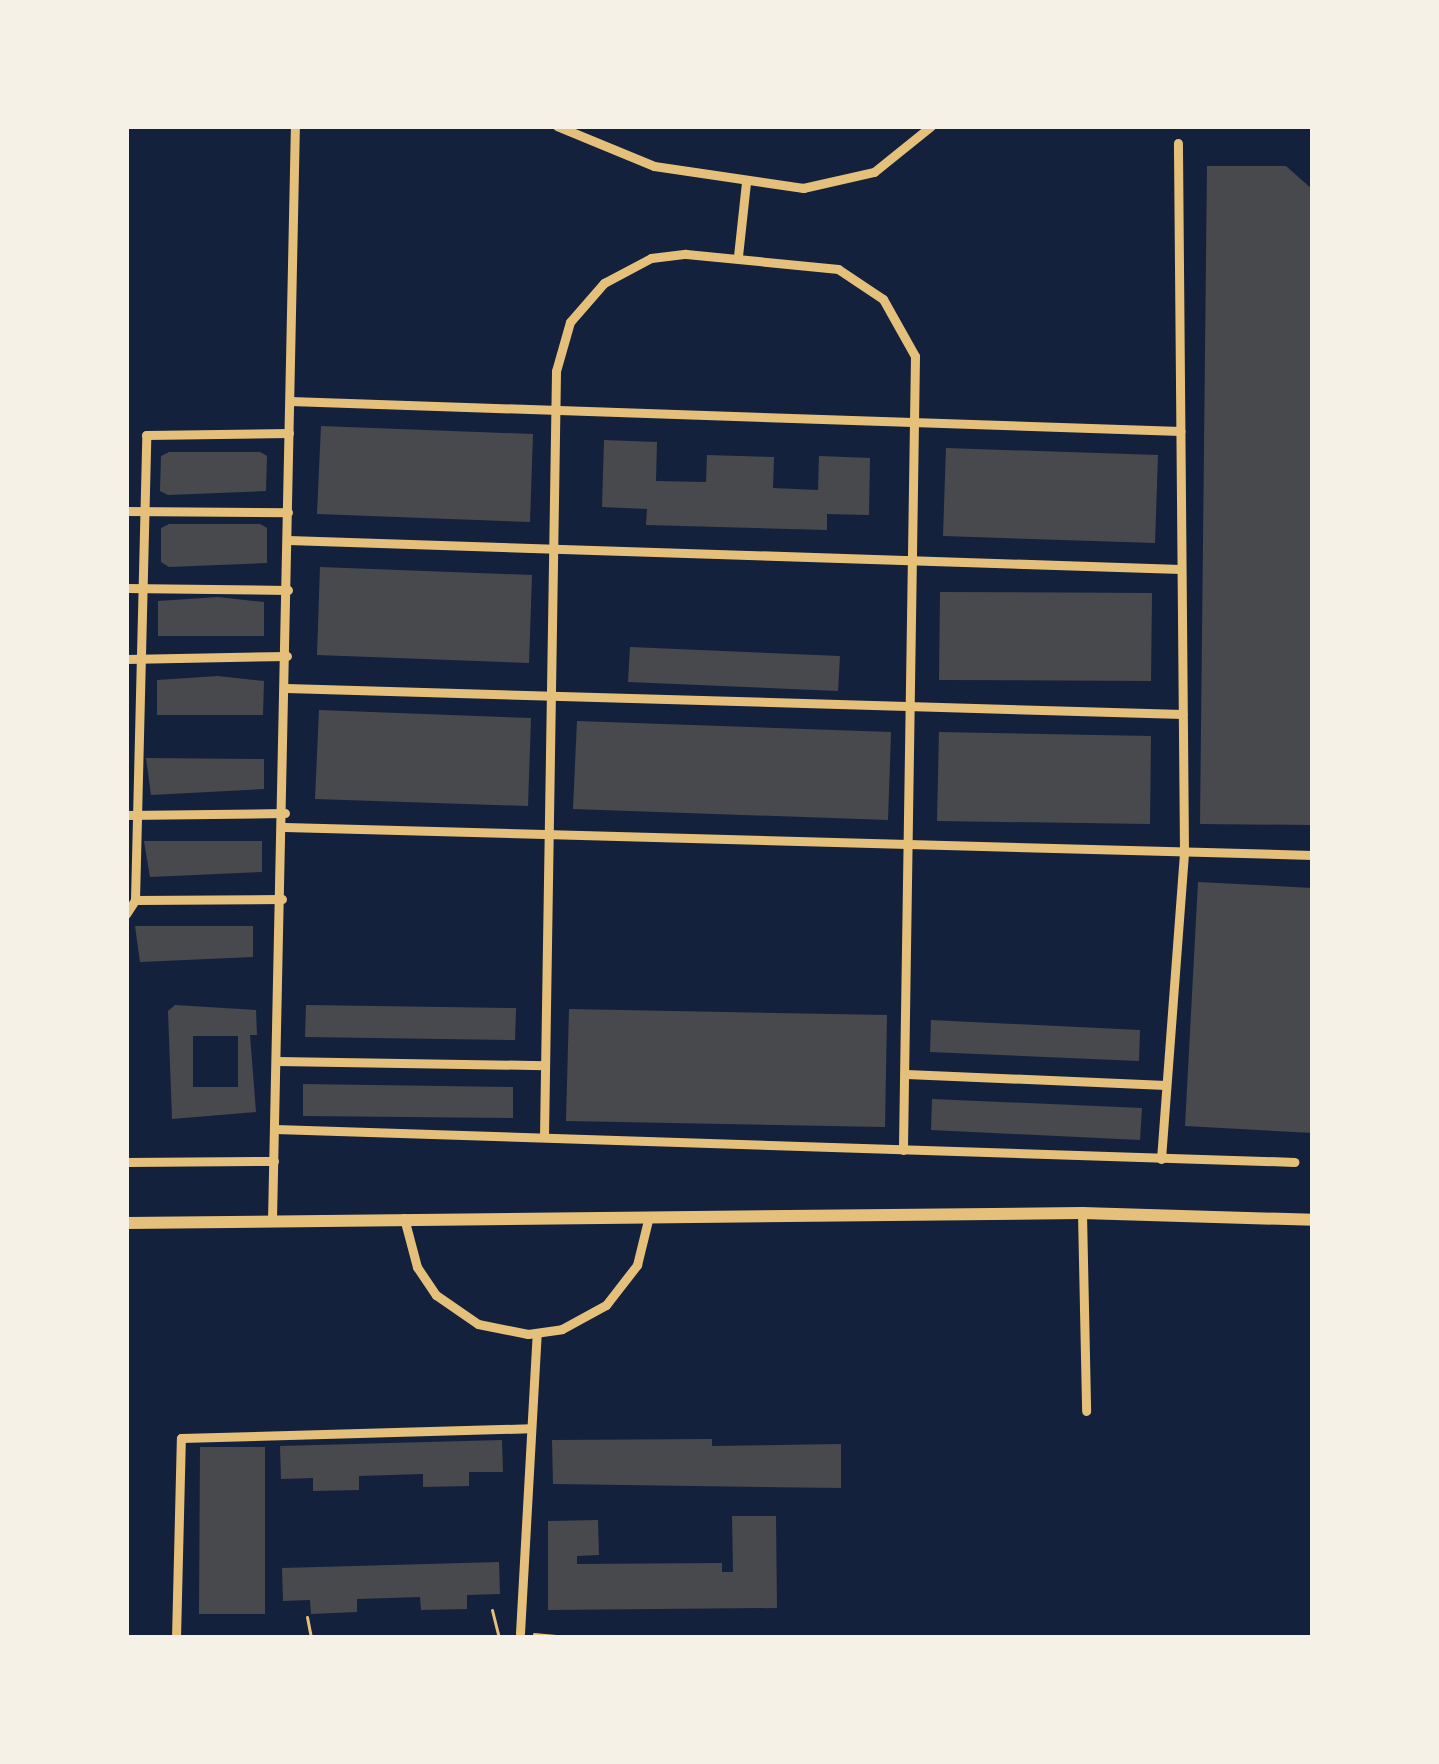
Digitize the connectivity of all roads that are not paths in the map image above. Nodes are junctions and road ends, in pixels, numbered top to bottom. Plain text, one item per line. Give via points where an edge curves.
1 (296, 126) edge
2 (557, 126) edge
3 (931, 126) edge
4 (1178, 143) dead end
5 (746, 182) junction
6 (738, 256) junction
7 (290, 400) junction
8 (555, 410) junction
9 (919, 422) junction
10 (1180, 431) junction
11 (290, 434) junction
12 (126, 511) edge
13 (144, 511) junction
14 (288, 512) junction
15 (288, 540) junction
16 (553, 548) junction
17 (126, 549) edge
18 (143, 549) junction
19 (916, 560) junction
20 (1181, 569) junction
21 (126, 588) edge
22 (142, 588) junction
23 (288, 590) junction
24 (287, 656) junction
25 (126, 659) edge
26 (140, 659) junction
27 (286, 688) junction
28 (550, 695) junction
29 (914, 706) junction
30 (1183, 714) junction
31 (285, 813) junction
32 (131, 814) edge
33 (285, 826) junction
34 (548, 834) junction
35 (912, 844) junction
36 (1184, 851) junction
37 (1313, 855) edge
38 (282, 899) junction
39 (135, 900) junction
40 (126, 914) edge
41 (277, 1061) junction
42 (545, 1065) junction
43 (906, 1074) junction
44 (1166, 1085) junction
45 (275, 1129) junction
46 (544, 1136) junction
47 (903, 1150) junction
48 (1160, 1159) junction
49 (274, 1161) junction
50 (126, 1162) edge
51 (1294, 1162) dead end
52 (1082, 1213) junction
53 (649, 1216) junction
54 (404, 1218) junction
55 (272, 1220) junction
56 (1313, 1220) edge
57 (126, 1223) edge
58 (537, 1334) junction
59 (1086, 1411) dead end
60 (530, 1428) junction
61 (520, 1633) road end
62 (176, 1638) edge

1 - 7 street
2 - 5 street via 627,158
3 - 5 street via 891,162 856,179 803,188
4 - 10 street
5 - 6 street
6 - 8 street via 651,258 604,283 563,338
6 - 9 street via 821,263 883,299 915,356
7 - 8 street
7 - 11 street
8 - 9 street
8 - 16 street
9 - 10 street
9 - 19 street
10 - 20 street
11 - 13 street via 146,435
11 - 14 street
12 - 13 street
13 - 14 street
13 - 18 street
14 - 15 street
15 - 16 street
15 - 23 street
16 - 19 street
16 - 28 street
17 - 18 street
18 - 22 street
19 - 20 street
19 - 29 street
20 - 30 street
21 - 22 street
22 - 23 street
22 - 26 street
23 - 24 street
24 - 26 street
24 - 27 street
25 - 26 street
26 - 32 street
27 - 28 street
27 - 31 street
28 - 29 street
28 - 34 street
29 - 30 street
29 - 35 street
30 - 36 street
31 - 32 street
31 - 33 street
32 - 39 street
33 - 34 street
33 - 38 street
34 - 35 street
34 - 42 street
35 - 36 street
35 - 43 street
36 - 37 street
36 - 44 street
38 - 39 street
38 - 41 street
39 - 40 street
41 - 42 street
41 - 45 street
42 - 46 street
43 - 44 street
43 - 47 street
44 - 48 street
45 - 46 street
45 - 49 street
46 - 47 street
47 - 48 street
48 - 51 street
49 - 50 street
49 - 55 street
52 - 53 street
52 - 56 street
52 - 59 street
53 - 54 street
53 - 58 street via 637,1264 618,1293 578,1323
54 - 55 street
54 - 58 street via 417,1267 449,1307 494,1330
55 - 57 street
58 - 60 street
60 - 61 street
60 - 62 street via 181,1438

